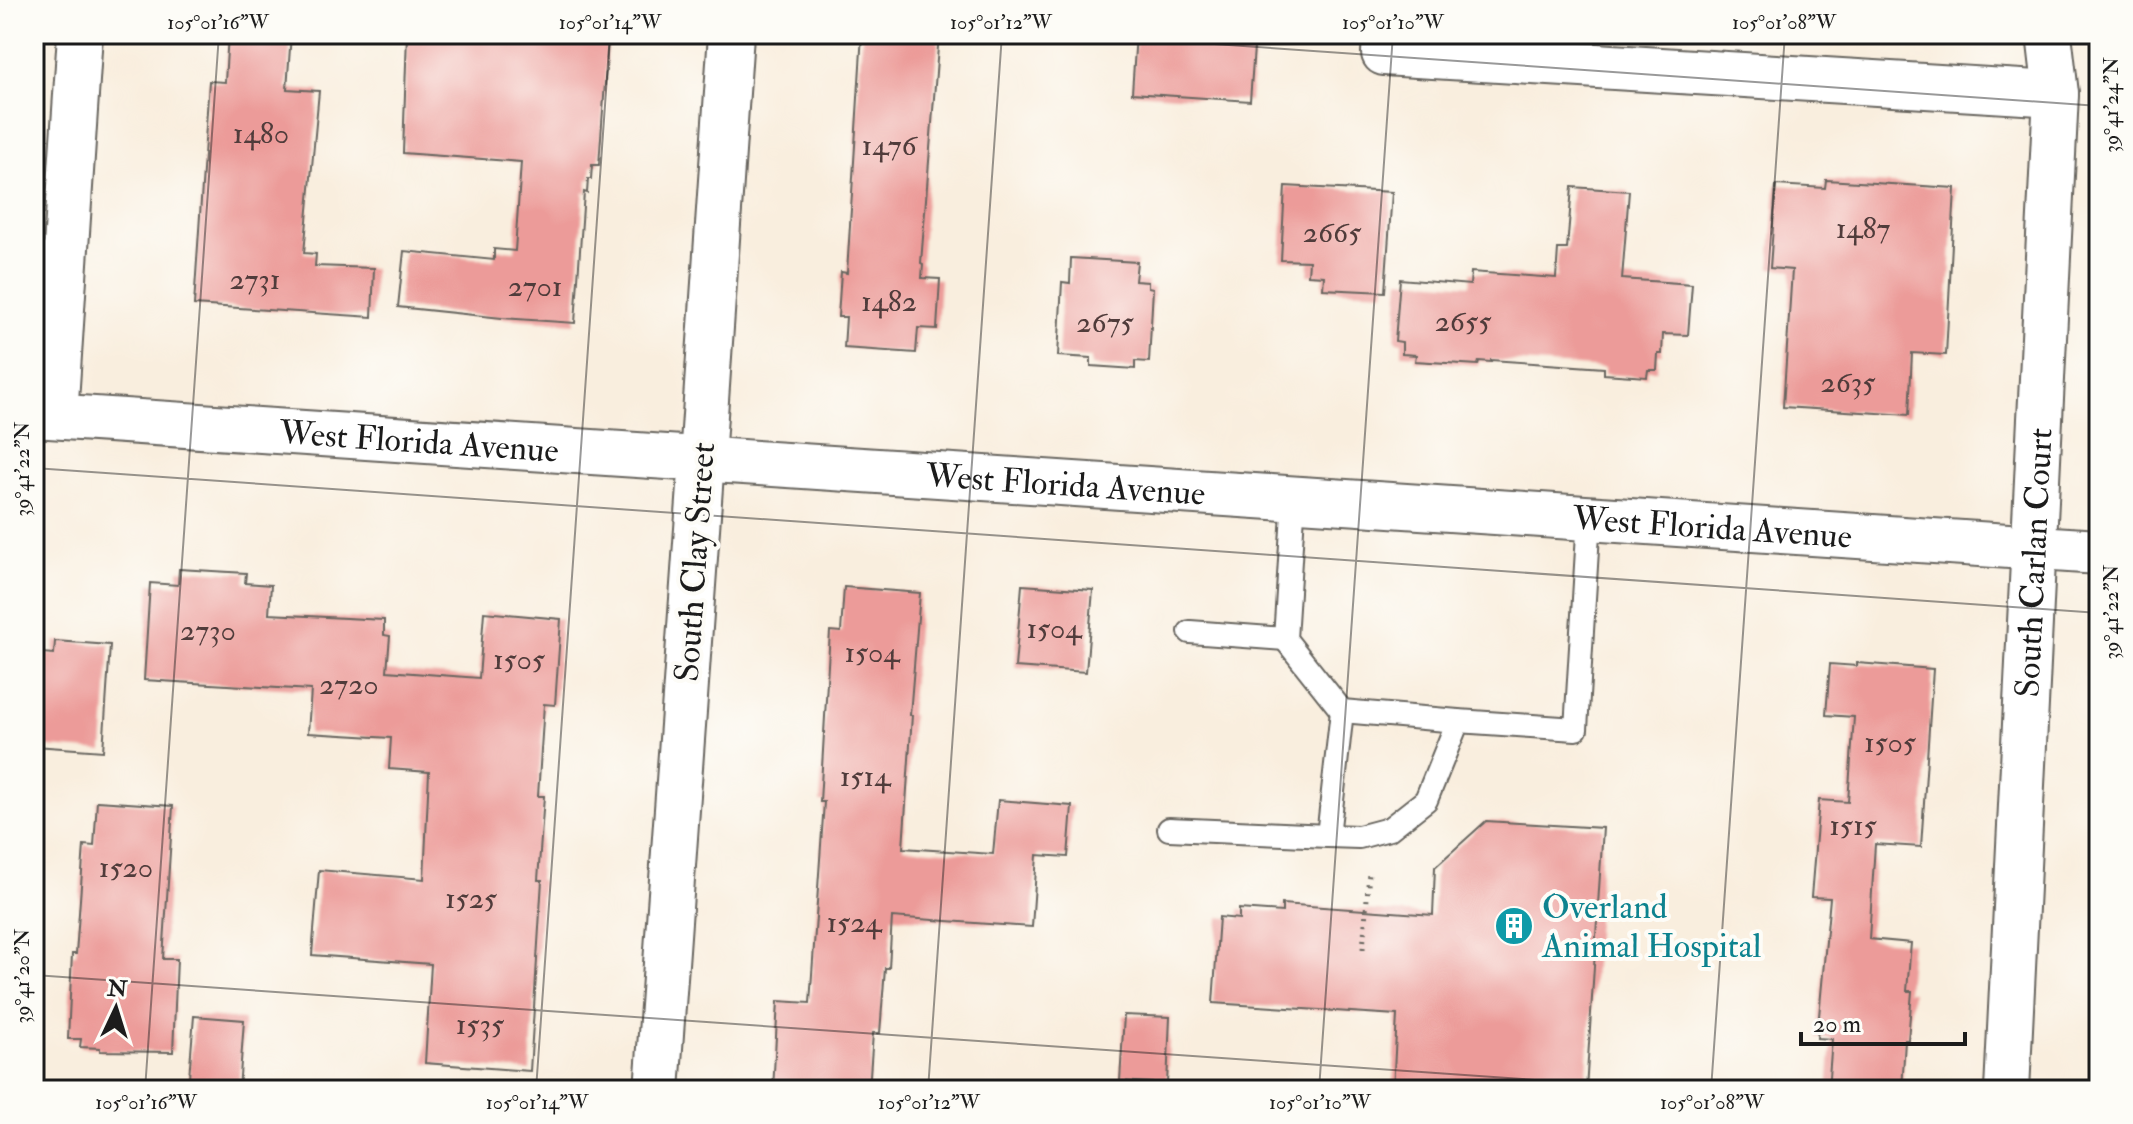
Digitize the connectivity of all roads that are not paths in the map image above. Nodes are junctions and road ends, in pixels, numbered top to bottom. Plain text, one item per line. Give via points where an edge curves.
1 (80, 34) edge
2 (731, 34) edge
3 (2049, 34) edge
4 (1384, 44) edge
5 (2056, 94) junction
6 (45, 416) edge
7 (702, 459) junction
8 (1294, 497) junction
9 (1589, 517) junction
10 (2033, 547) junction
11 (2099, 552) edge
12 (1190, 632) dead end
13 (1285, 639) junction
14 (1342, 711) junction
15 (1458, 721) junction
16 (1169, 829) dead end
17 (1328, 836) junction
18 (657, 1090) edge
19 (2007, 1090) edge

1 - 6 street
2 - 7 street, South Clay Street
3 - 5 street, South Carlan Court
4 - 5 street
5 - 10 street, South Carlan Court
6 - 7 street, West Florida Avenue
7 - 8 street, West Florida Avenue
7 - 18 street, South Clay Street
8 - 9 street, West Florida Avenue
8 - 13 lane
9 - 10 street, West Florida Avenue
9 - 15 lane via 1576,729
10 - 11 street, West Florida Avenue
10 - 19 street, South Carlan Court
12 - 13 lane
13 - 14 lane
14 - 15 lane
14 - 17 lane
15 - 17 lane via 1426,800 1389,829 1359,837
16 - 17 lane

